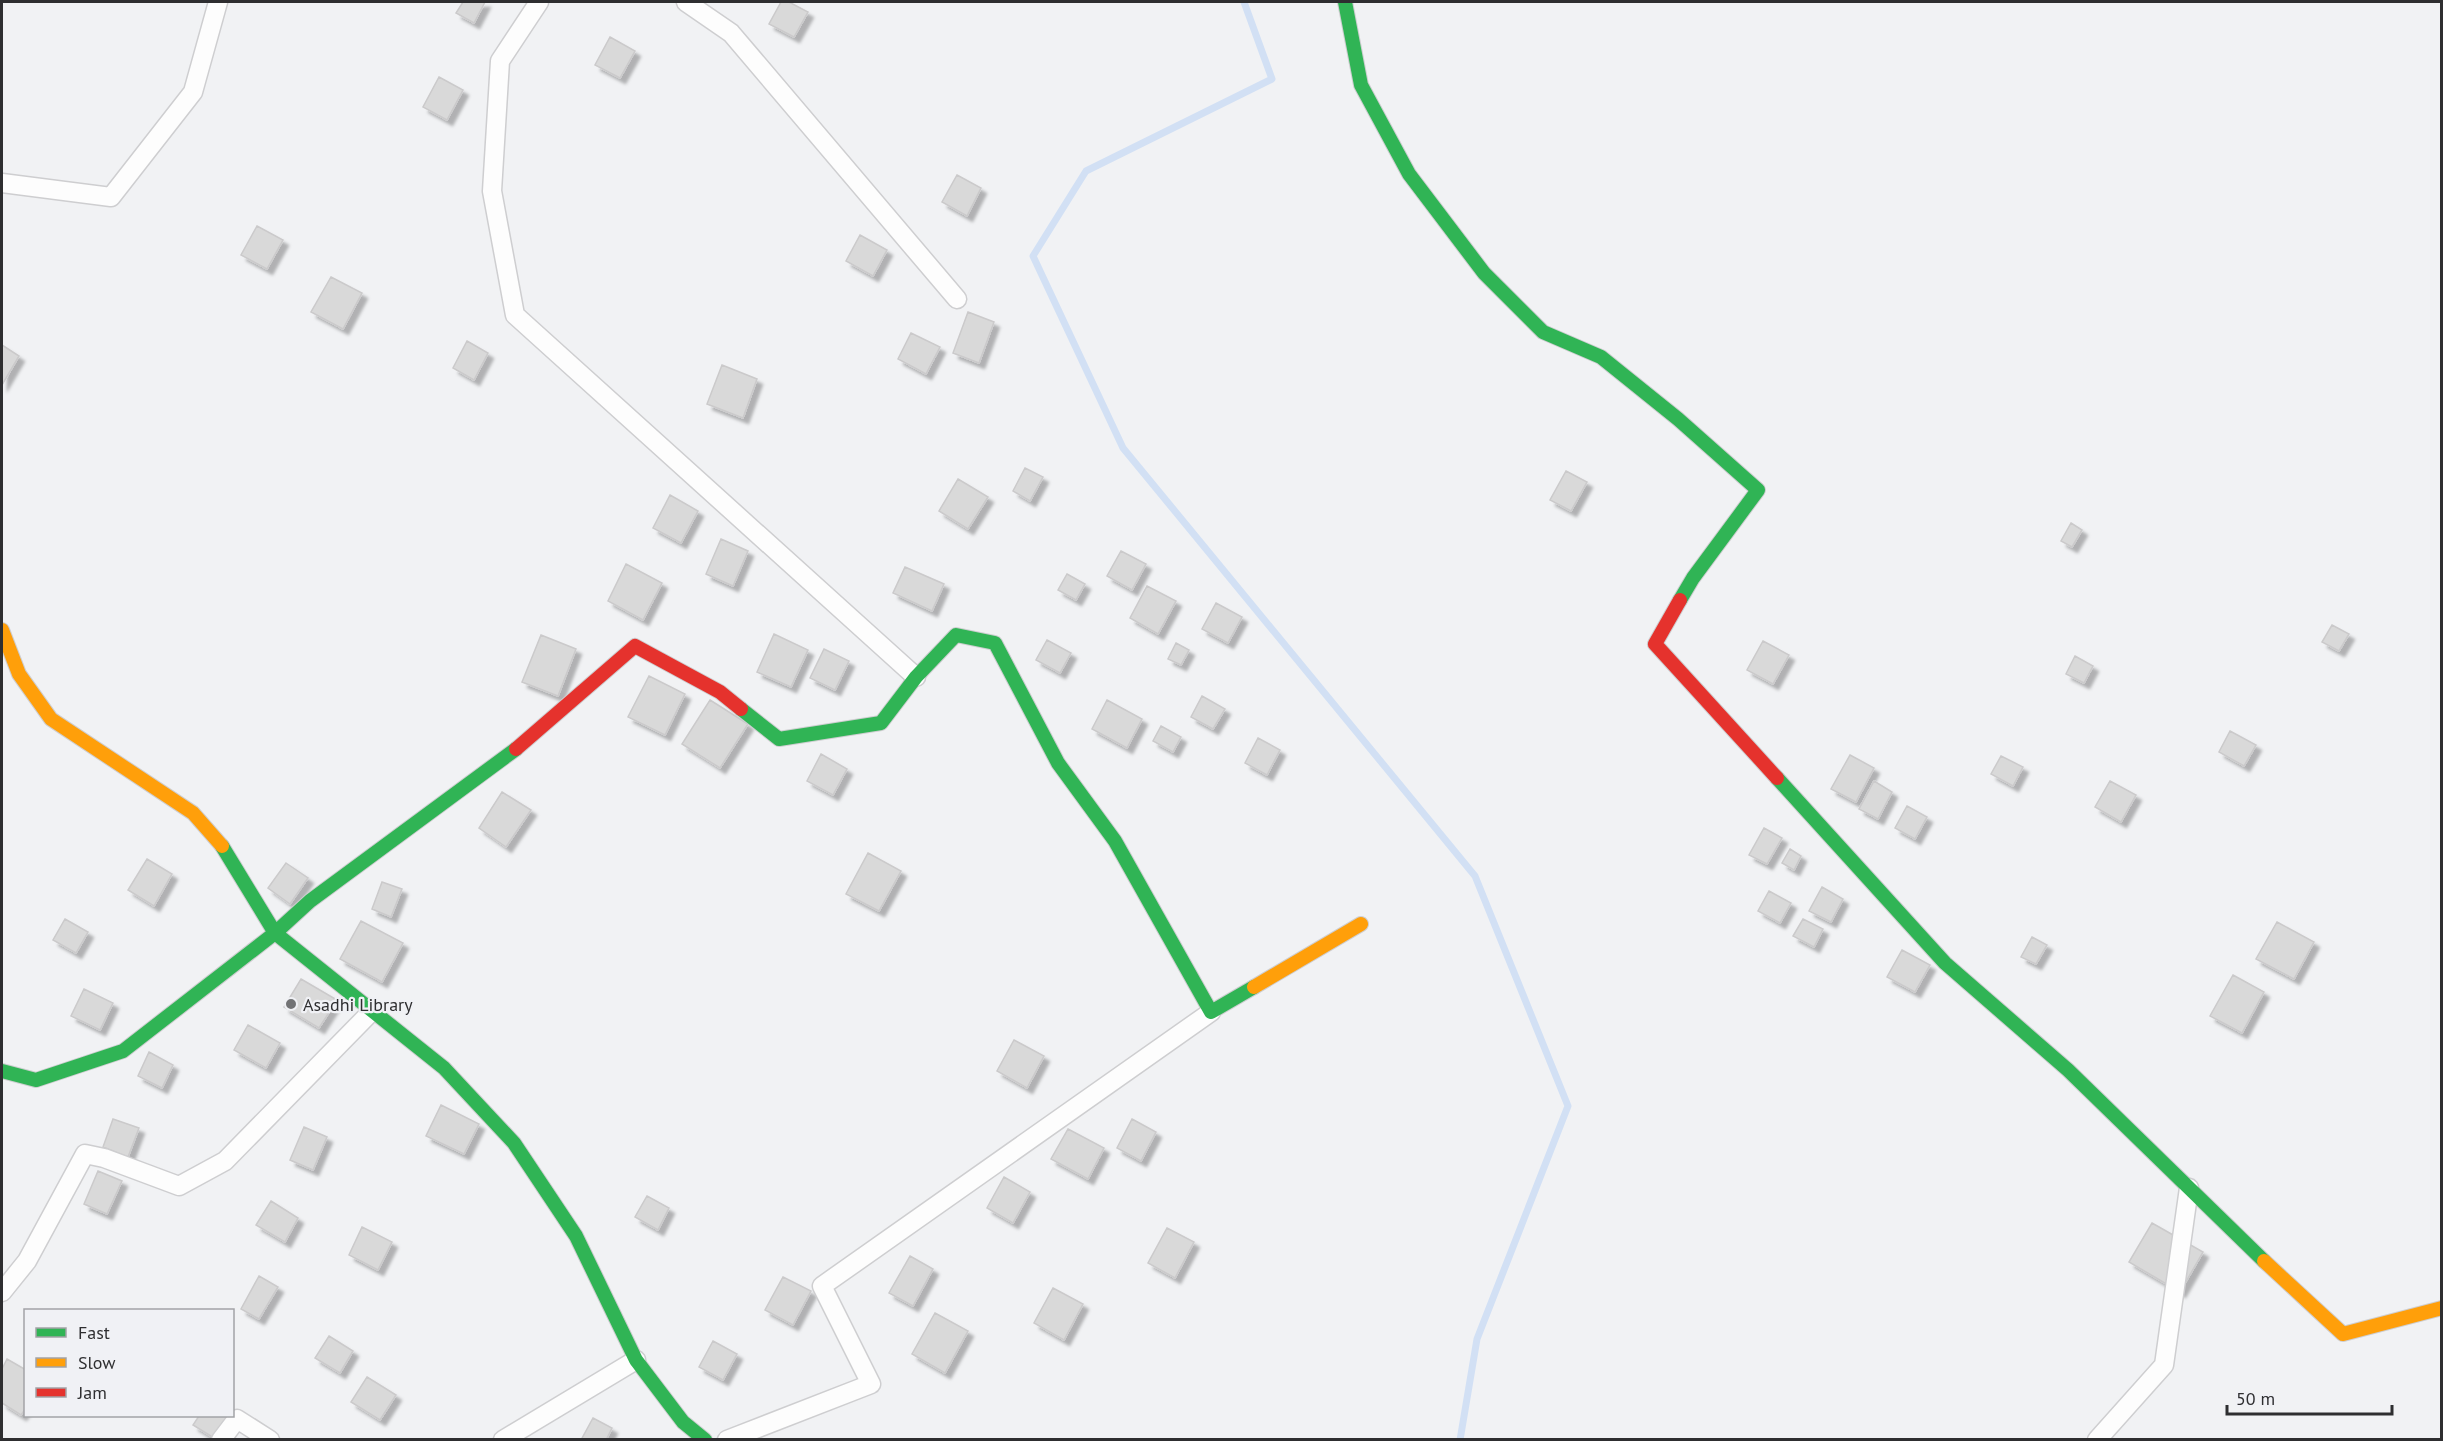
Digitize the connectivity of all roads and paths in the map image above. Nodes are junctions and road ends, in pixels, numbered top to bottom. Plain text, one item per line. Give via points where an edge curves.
1 (218, 2) edge
2 (539, 2) edge
3 (686, 2) edge
4 (1345, 2) edge
5 (2, 183) edge
6 (957, 299) dead end
7 (2, 630) edge
8 (916, 677) junction
9 (1361, 924) dead end
10 (275, 933) junction
11 (373, 1010) junction
12 (1211, 1012) junction
13 (2, 1071) edge
14 (2189, 1188) junction
15 (2, 1292) edge
16 (2442, 1308) edge
17 (636, 1360) junction
18 (221, 1440) edge
19 (270, 1440) edge
20 (503, 1440) edge
21 (705, 1440) edge
22 (727, 1440) edge
23 (2097, 1440) edge

1 - 5 street via 193,92 111,197
2 - 8 street via 500,61 492,190 515,315
3 - 6 street via 731,33
4 - 14 street via 1361,85 1408,174 1484,273 1543,332 1601,357 1758,489 1693,578 1654,644 1945,963 2068,1070
7 - 10 street via 19,674 51,719 193,813 221,845
8 - 10 street via 881,723 779,739 720,692 635,646 533,736 310,901
8 - 12 street via 956,635 995,643 1058,763 1115,841
9 - 12 street
10 - 11 street
10 - 13 street via 123,1051 36,1080
11 - 15 street via 225,1161 179,1186 85,1154 27,1261
11 - 17 street via 444,1068 514,1143 576,1236
12 - 22 street via 822,1286 871,1384
14 - 16 street via 2343,1334
14 - 23 street via 2164,1365
17 - 20 street
17 - 21 street via 683,1422
18 - 19 street via 237,1419

